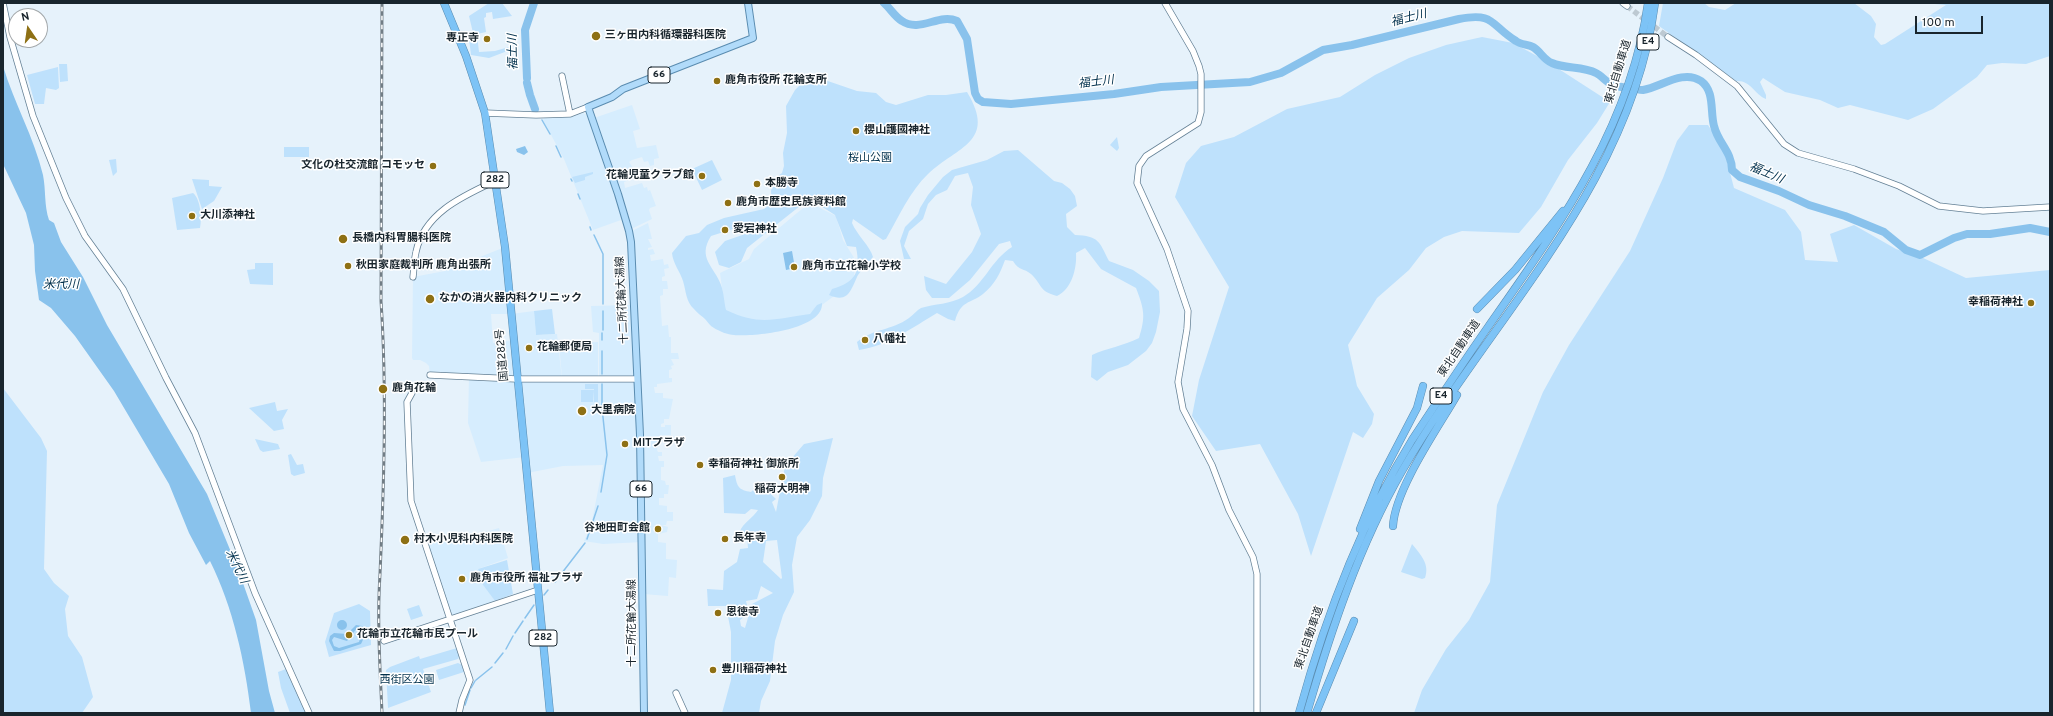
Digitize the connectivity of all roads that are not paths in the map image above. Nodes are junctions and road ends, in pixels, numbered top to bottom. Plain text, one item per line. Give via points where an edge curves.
1 (3, 3) edge
2 (444, 3) edge
3 (748, 3) edge
4 (1165, 3) edge
5 (1648, 3) edge
6 (1655, 3) edge
7 (1668, 37) tunnel mouth
8 (562, 76) dead end
9 (1634, 81) junction
10 (588, 107) junction
11 (485, 113) junction
12 (570, 114) junction
13 (495, 181) junction
14 (1582, 186) junction
15 (2050, 207) edge
16 (413, 277) dead end
17 (1477, 309) dead end
18 (1488, 341) junction
19 (430, 375) dead end
20 (516, 379) junction
21 (637, 379) junction
22 (1423, 386) dead end
23 (412, 393) dead end
24 (1394, 526) dead end
25 (538, 590) junction
26 (1336, 595) junction
27 (449, 619) junction
28 (1354, 621) dead end
29 (384, 640) dead end
30 (676, 692) dead end
31 (309, 713) edge
32 (459, 713) edge
33 (550, 713) edge
34 (644, 713) edge
35 (685, 713) edge
36 (1257, 713) edge
37 (1298, 713) edge
38 (1307, 713) edge
39 (1316, 713) edge

1 - 31 street via 31,110 66,198 84,236 123,289 195,433 257,599
2 - 11 highway, 国道282号 / 282 via 466,56
3 - 10 main road, 66 via 753,38 623,89 612,97
4 - 36 street via 1193,51 1201,75 1201,112 1198,123 1146,156 1139,166 1137,183 1167,249 1188,311 1188,329 1178,382 1183,409 1212,465 1228,510 1253,557 1257,574
5 - 9 highway, 東北自動車道 / E4
6 - 9 highway, 東北自動車道 / E4
7 - 15 street via 1737,86 1784,144 1798,153 1854,169 1899,186 1939,206 1983,211
8 - 12 street
9 - 14 highway, 東北自動車道 / E4
9 - 18 highway, 東北自動車道 / E4 via 1632,99 1590,190
10 - 12 street
10 - 21 main road, 十二所花輪大湯線 / 66 via 629,231
11 - 12 street
11 - 13 highway, 国道282号 / 282
13 - 16 street via 462,197 432,220 416,251
13 - 20 highway, 国道282号 / 282 via 505,247
14 - 17 highway via 1515,270
14 - 26 highway, 東北自動車道 / E4 via 1550,238 1464,361 1400,460 1367,523
18 - 24 highway via 1397,502
18 - 38 highway, 東北自動車道 / E4 via 1403,470 1374,526 1344,598
19 - 20 street
20 - 21 street
20 - 25 highway, 国道282号 / 282
21 - 34 main road, 十二所花輪大湯線 / 66
22 - 26 highway via 1417,408 1365,515
23 - 27 street via 407,402 411,501
25 - 27 street
25 - 33 highway, 国道282号 / 282
26 - 37 highway, 東北自動車道 / E4
27 - 29 street
27 - 32 street via 470,680
28 - 39 highway
30 - 35 street

